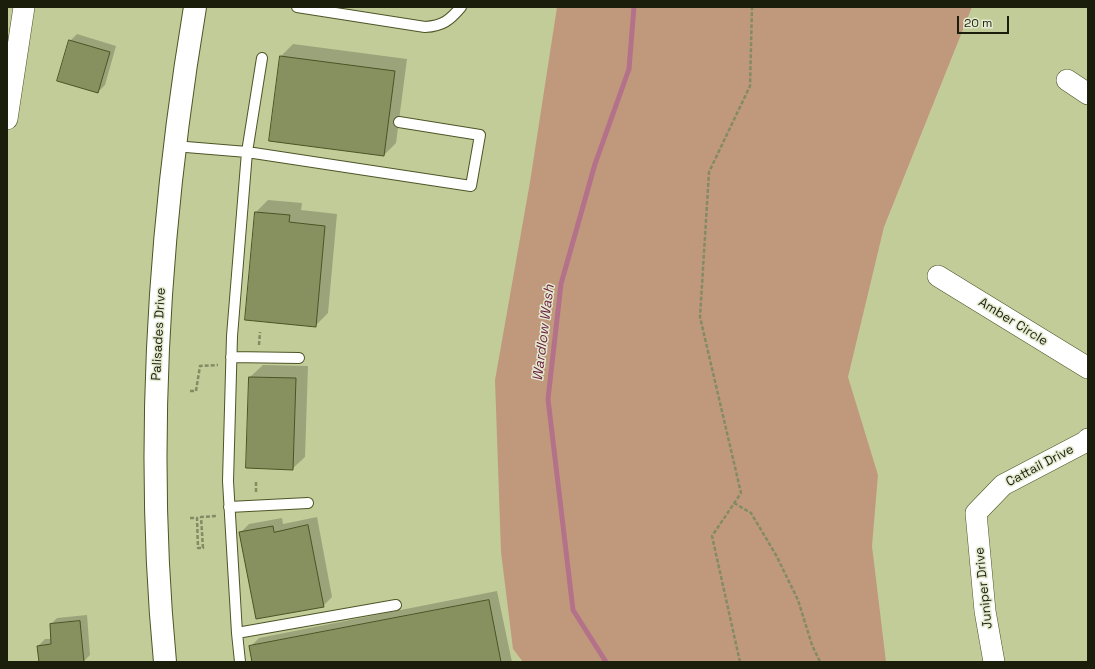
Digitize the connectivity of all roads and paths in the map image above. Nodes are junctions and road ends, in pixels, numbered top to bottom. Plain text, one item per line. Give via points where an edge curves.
1 (24, 7) edge
2 (195, 7) edge
3 (297, 7) edge
4 (461, 7) edge
5 (752, 7) edge
6 (262, 58) dead end
7 (1067, 80) dead end
8 (1088, 94) edge
9 (7, 119) edge
10 (399, 122) dead end
11 (174, 146) junction
12 (247, 152) junction
13 (938, 276) dead end
14 (232, 356) junction
15 (299, 358) dead end
16 (207, 365) dead end
17 (1088, 368) edge
18 (190, 391) dead end
19 (1088, 439) edge
20 (308, 503) dead end
21 (734, 503) junction
22 (229, 507) junction
23 (976, 513) joint
24 (207, 517) dead end
25 (190, 518) dead end
26 (396, 605) dead end
27 (237, 633) junction
28 (165, 662) edge
29 (240, 662) edge
30 (740, 662) edge
31 (820, 662) edge
32 (994, 662) edge

1 - 9 street
2 - 11 street, Palisades Drive
3 - 4 lane via 425,27 437,26 452,18
5 - 21 path via 750,86 709,172 700,317 741,493
6 - 12 lane
7 - 8 street
10 - 12 lane via 480,135 471,186
11 - 12 lane
11 - 28 street, Palisades Drive via 160,291 156,373 157,542
12 - 14 lane
13 - 17 street, Amber Circle
14 - 15 lane
14 - 22 lane
16 - 18 path via 200,366 196,391
19 - 23 street, Cattail Drive via 1003,484
20 - 22 lane
21 - 30 path via 712,536
21 - 31 path via 751,513 776,555 798,600
22 - 27 lane
23 - 32 street, Juniper Drive via 985,611
24 - 25 path via 201,517 203,548 198,548 197,518
26 - 27 lane
27 - 29 lane

